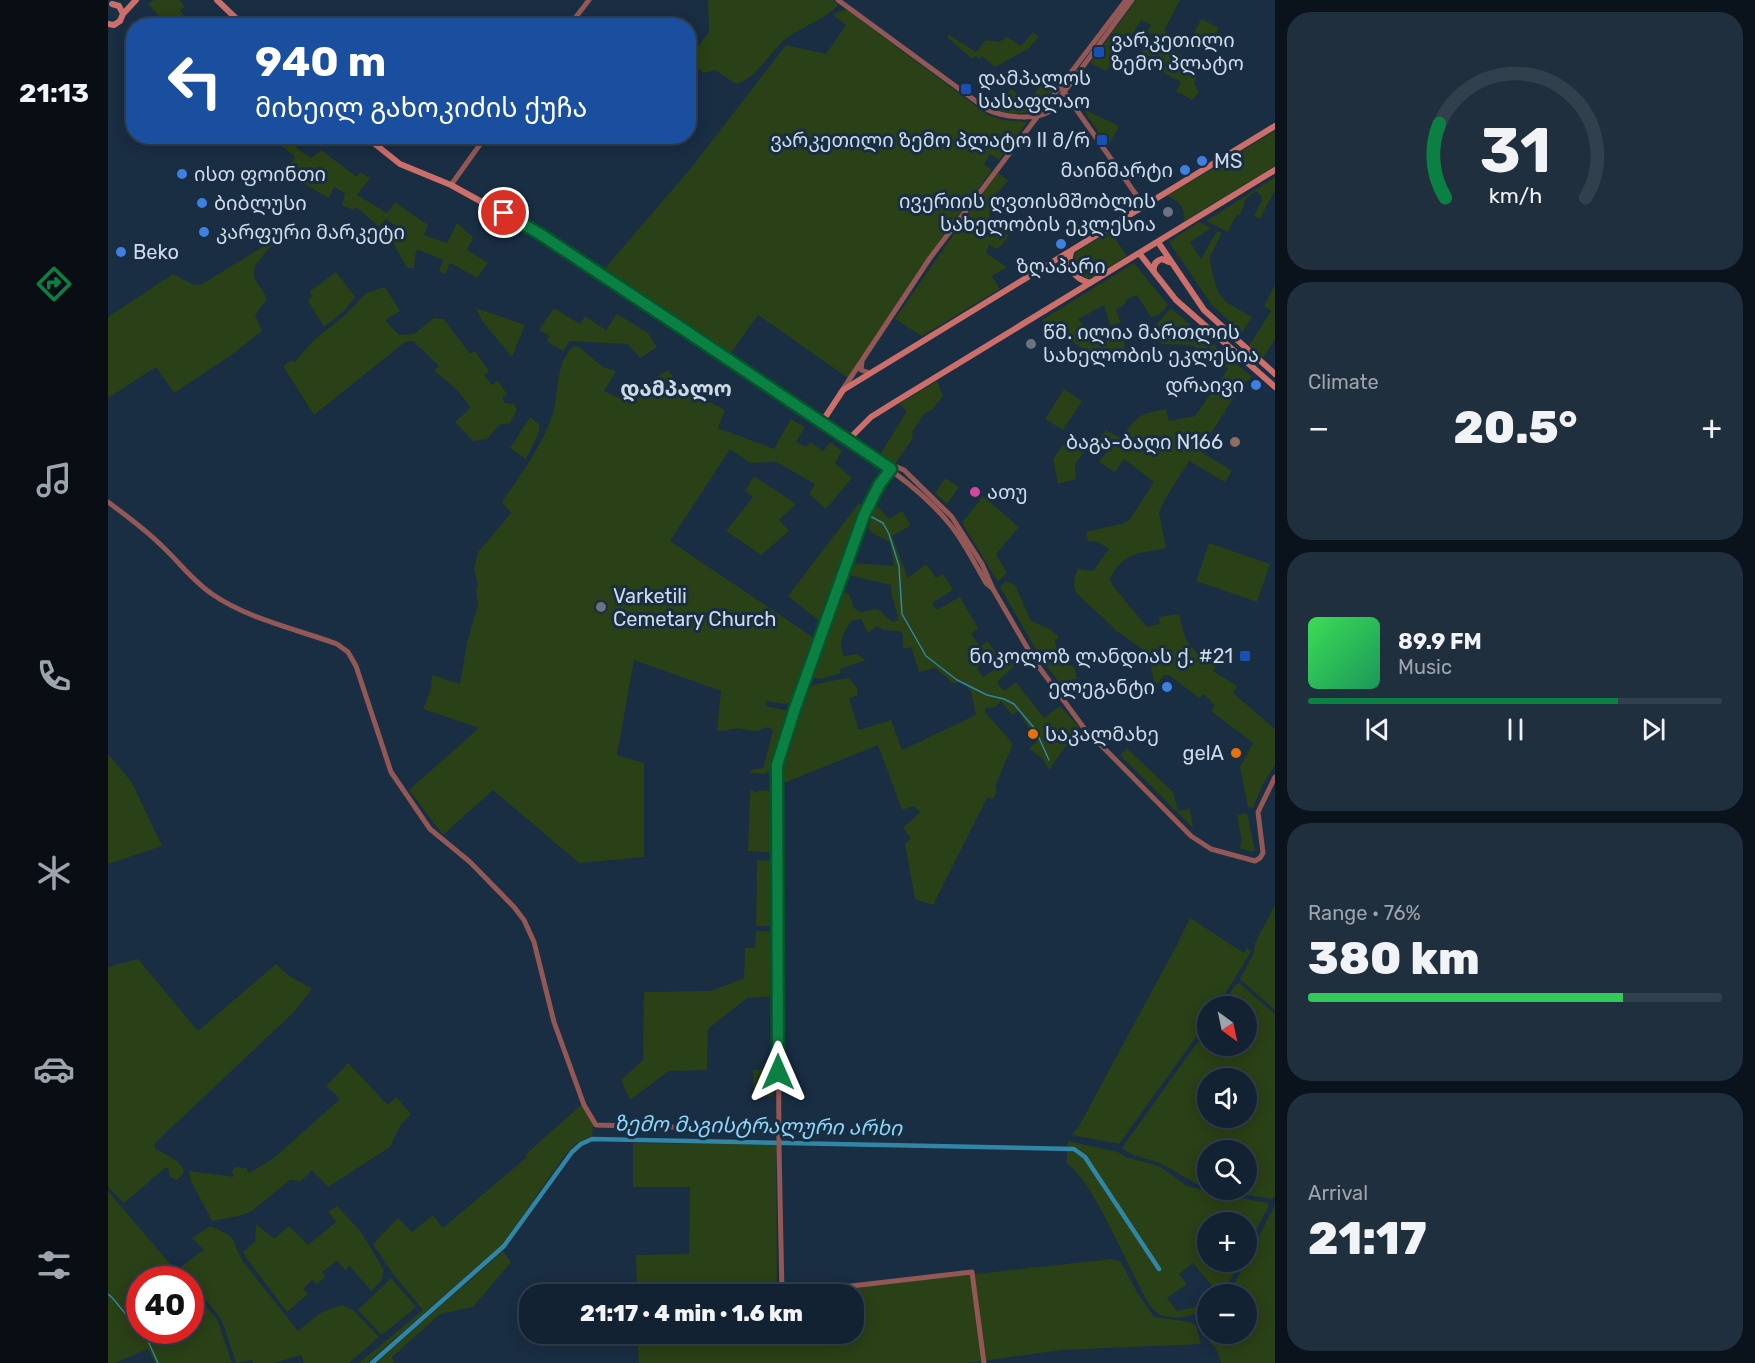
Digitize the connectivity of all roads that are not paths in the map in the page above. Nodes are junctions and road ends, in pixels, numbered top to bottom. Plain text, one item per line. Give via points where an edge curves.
1 (120, 0) edge
2 (136, 0) edge
3 (217, 0) edge
4 (589, 0) edge
5 (838, 0) edge
6 (1126, 0) edge
7 (1132, 0) edge
8 (110, 5) edge
9 (123, 14) junction
10 (236, 18) edge
11 (575, 18) edge
12 (108, 24) edge
13 (1063, 89) junction
14 (1047, 113) junction
15 (1037, 116) junction
16 (1036, 124) junction
17 (1275, 126) edge
18 (1026, 131) junction
19 (375, 144) edge
20 (480, 144) edge
21 (1275, 170) edge
22 (451, 185) junction
23 (1144, 206) junction
24 (1158, 242) junction
25 (1072, 249) junction
26 (1139, 253) junction
27 (1172, 264) junction
28 (1155, 275) junction
29 (1090, 283) junction
30 (1214, 320) junction
31 (1208, 328) junction
32 (1224, 329) junction
33 (1217, 337) junction
34 (862, 361) junction
35 (870, 373) junction
36 (1275, 374) edge
37 (1275, 387) edge
38 (843, 390) junction
39 (822, 422) junction
40 (848, 440) junction
41 (891, 469) junction
42 (108, 502) edge
43 (1275, 777) edge
44 (779, 1133) junction
45 (782, 1284) edge
46 (864, 1285) edge
47 (984, 1363) edge

1 - 8 main road
2 - 9 main road
3 - 10 main road
4 - 11 street
5 - 15 street via 988,110
6 - 13 street
7 - 13 street
8 - 9 main road via 119,6
9 - 12 main road via 117,24
13 - 14 street
13 - 15 street
13 - 23 street
14 - 15 street
14 - 16 street
15 - 16 street
15 - 18 street
16 - 18 street
17 - 23 main road
18 - 34 street via 930,258
19 - 22 main road via 400,164
20 - 22 street
21 - 24 main road
22 - 39 main road via 540,234
23 - 25 main road
24 - 26 main road
24 - 27 main road
25 - 29 main road via 1070,268 1078,278
25 - 35 main road
26 - 28 main road
26 - 29 main road
27 - 28 main road via 1158,260
27 - 30 main road via 1196,302
28 - 31 main road
29 - 40 main road via 880,411
30 - 31 main road via 1214,326
30 - 32 main road
31 - 33 main road
32 - 33 main road via 1216,329
32 - 36 main road
33 - 37 main road
34 - 35 street via 861,370
34 - 38 street
35 - 38 main road
38 - 39 main road
39 - 40 main road
40 - 41 street
41 - 43 street via 945,519 993,589 1036,663 1074,715 1167,814 1203,845 1255,861 1260,858 1263,853 1258,812
41 - 44 street via 864,515 777,765
42 - 44 street via 138,524 214,596 244,612 337,644 348,652 398,784 430,829 470,862 525,920 557,1032 584,1105 596,1125
44 - 45 street
46 - 47 street via 972,1272

